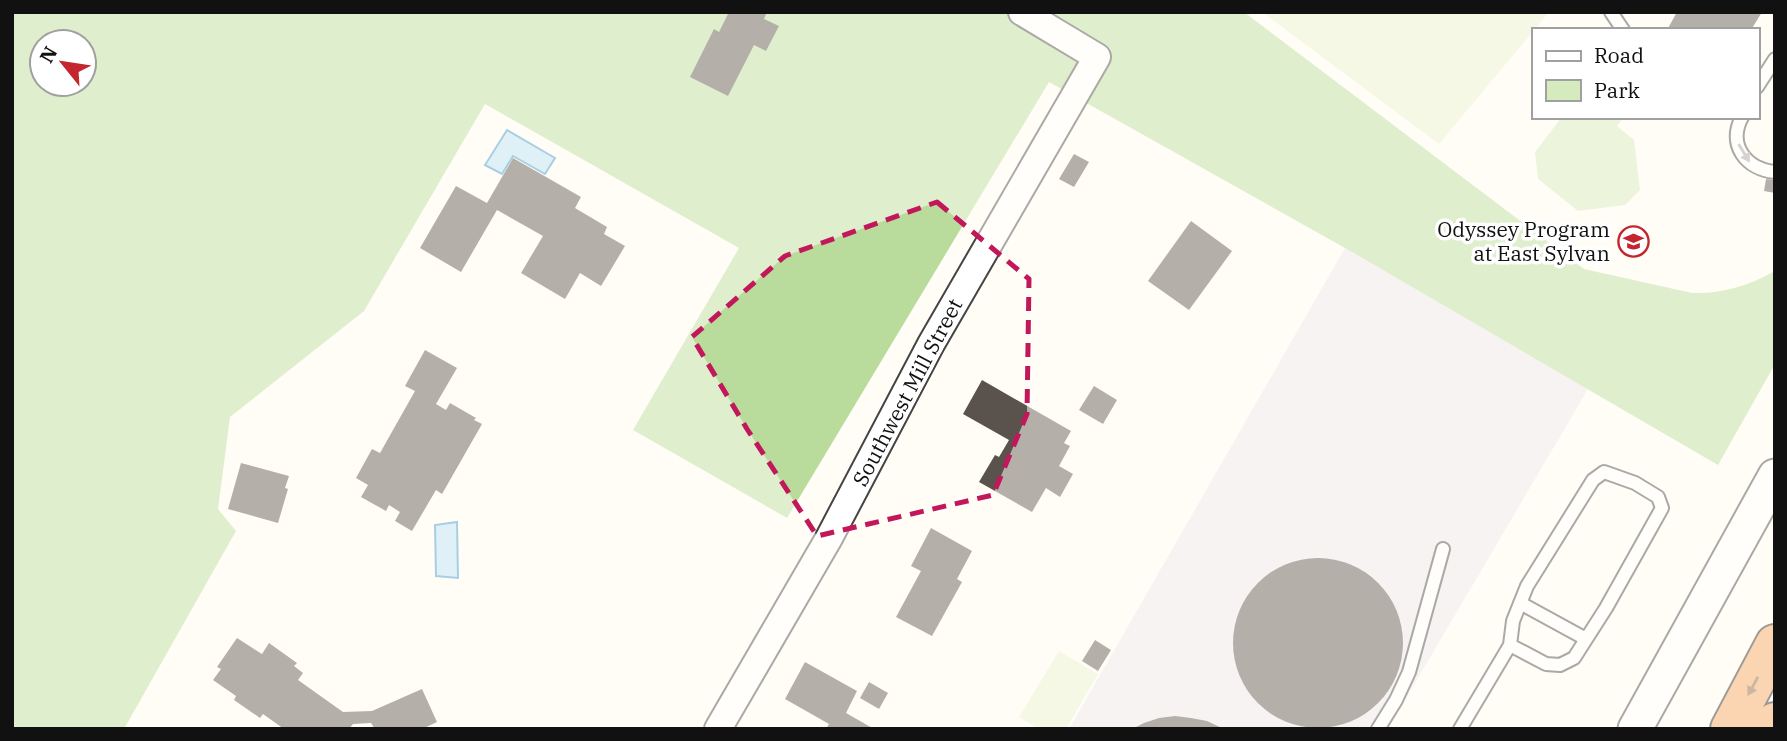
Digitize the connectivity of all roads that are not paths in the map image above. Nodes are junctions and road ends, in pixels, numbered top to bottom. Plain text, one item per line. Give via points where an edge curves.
1 (1022, 12) edge
2 (1611, 12) edge
3 (1622, 28) edge
4 (1775, 59) edge
5 (1759, 84) edge
6 (1736, 119) edge
7 (1775, 172) edge
8 (1775, 476) edge
9 (1443, 549) dead end
10 (1520, 603) junction
11 (1586, 639) junction
12 (1775, 644) edge
13 (1510, 645) junction
14 (1775, 722) edge
15 (718, 729) edge
16 (1378, 729) edge
17 (1460, 729) edge
18 (1635, 729) edge
19 (1730, 729) edge
20 (1771, 729) edge

1 - 15 street, Southwest Mill Street via 1097,57 931,344 829,538
2 - 3 lane
4 - 5 lane
6 -> 7 lane via 1744,157 1752,166
8 - 18 street
9 - 16 lane via 1409,672
10 - 11 lane
10 - 11 lane via 1593,480 1604,472 1635,483 1658,497 1662,508
10 - 13 lane
11 - 13 lane via 1574,658 1560,665 1546,664
12 -> 19 highway
13 - 17 lane
14 - 20 highway

